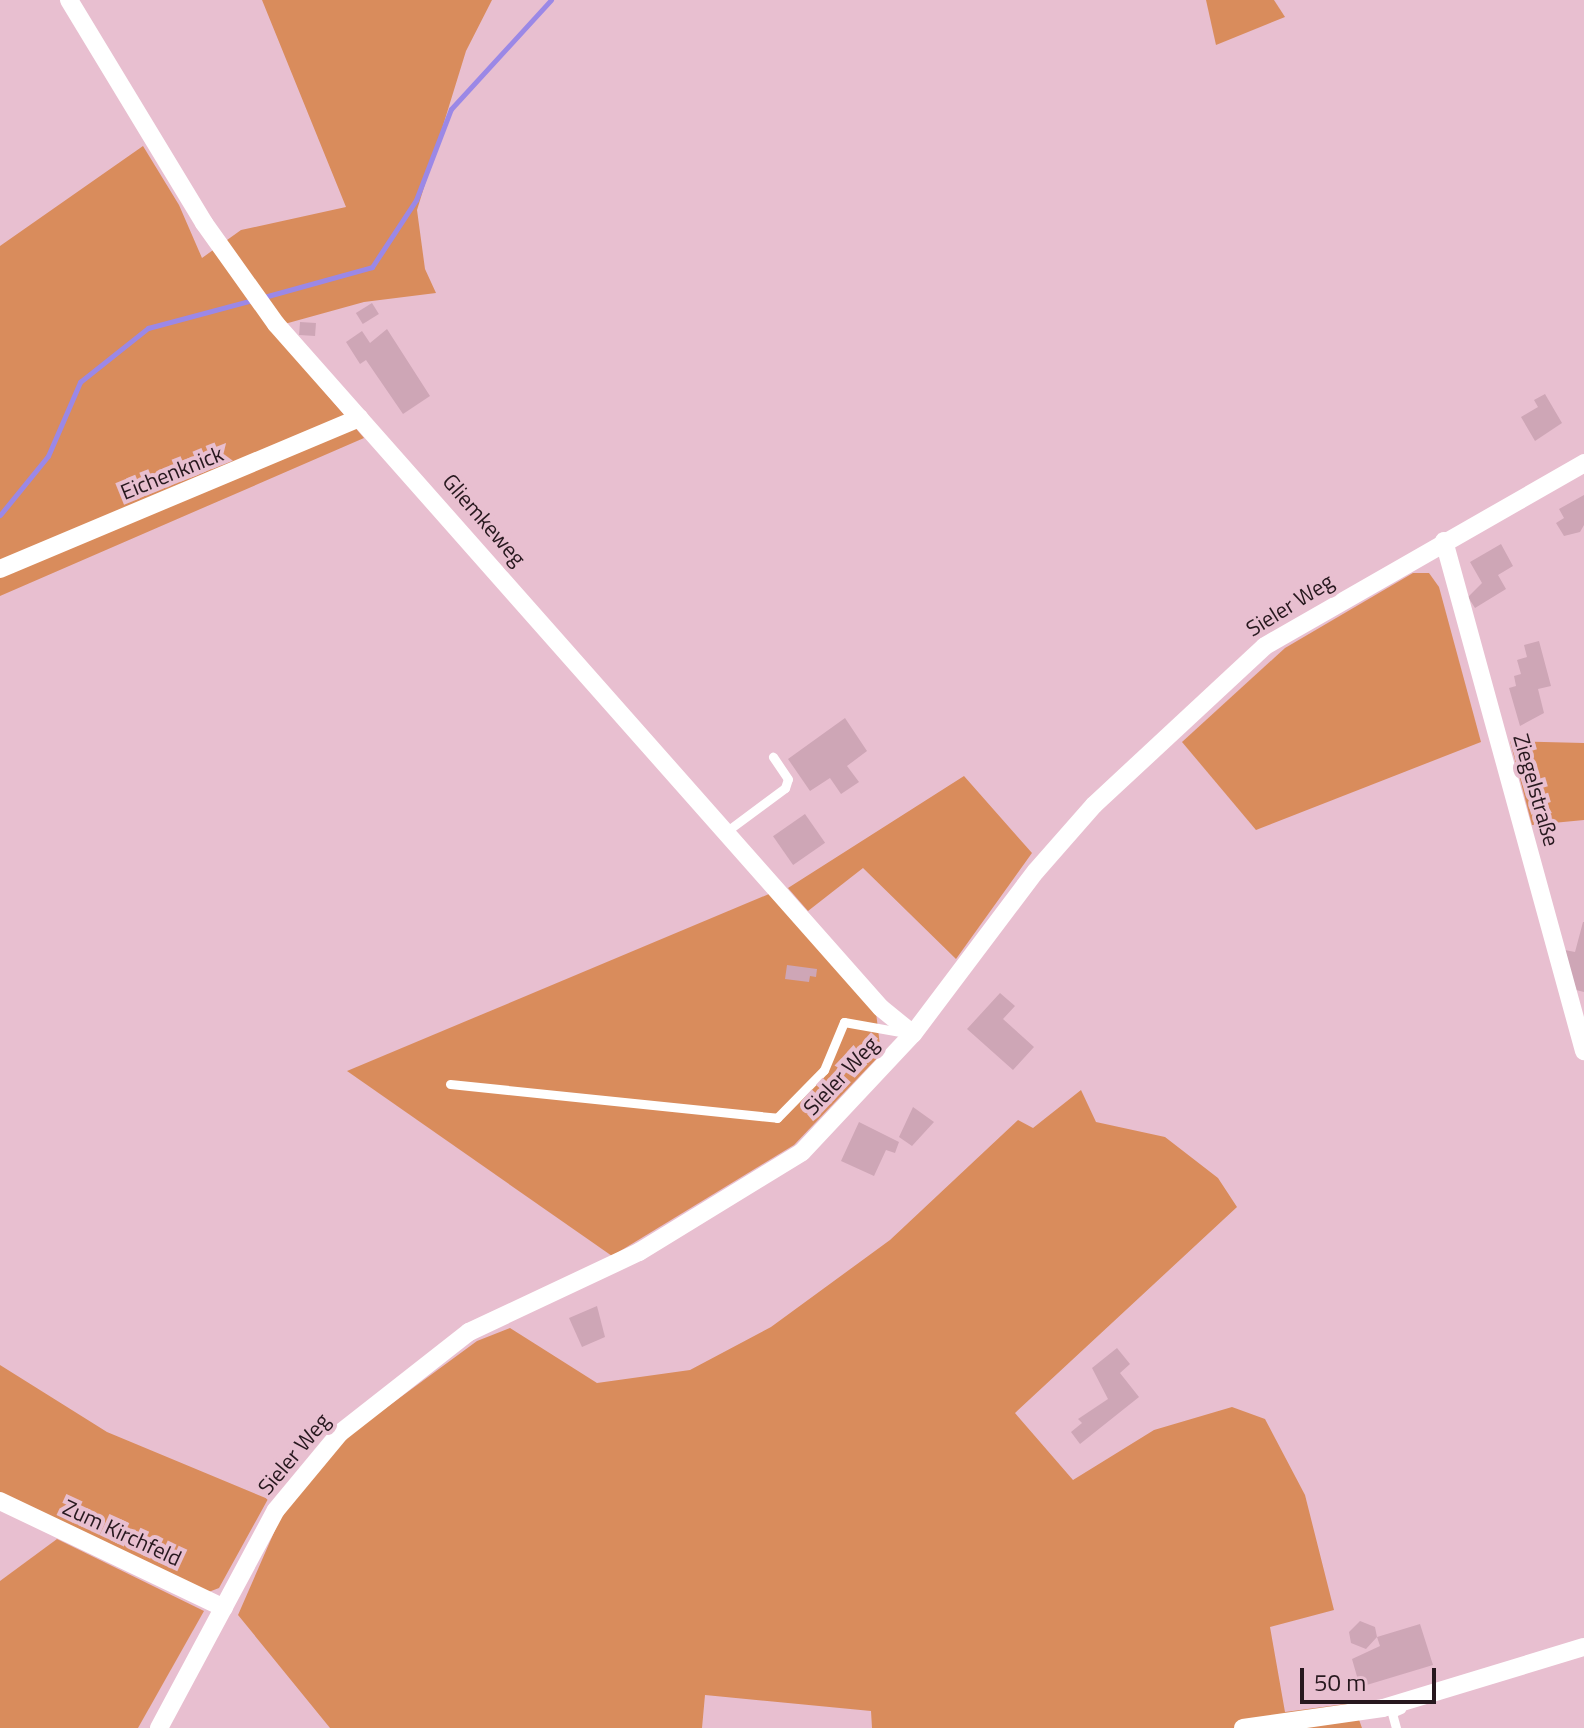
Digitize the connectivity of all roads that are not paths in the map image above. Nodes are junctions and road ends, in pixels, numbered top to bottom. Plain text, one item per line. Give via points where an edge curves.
1 (69, 0) edge
2 (360, 418) junction
3 (1584, 463) edge
4 (1444, 541) junction
5 (0, 569) edge
6 (773, 757) dead end
7 (727, 831) junction
8 (913, 1034) junction
9 (1584, 1051) edge
10 (450, 1084) dead end
11 (0, 1501) edge
12 (224, 1608) junction
13 (1584, 1647) edge
14 (1433, 1694) junction
15 (159, 1728) edge
16 (1243, 1728) edge
17 (1396, 1728) edge

1 - 2 street, Gliemkeweg via 204,223 276,324
2 - 5 street, Eichenknick
2 - 7 street, Gliemkeweg
3 - 4 street, Sieler Weg
4 - 8 street, Sieler Weg via 1265,646 1126,775 1036,871
4 - 9 street, Ziegelstraße
6 - 7 lane via 788,779 785,788
7 - 8 street, Gliemkeweg via 881,1008
8 - 10 lane via 844,1022 824,1070 777,1118
8 - 12 street, Sieler Weg via 802,1152 770,1175 632,1256 469,1332 340,1433 276,1510
11 - 12 street, Zum Kirchfeld
12 - 15 street, Sieler Weg
13 - 14 street
14 - 16 street via 1383,1708
14 - 17 lane via 1392,1713

